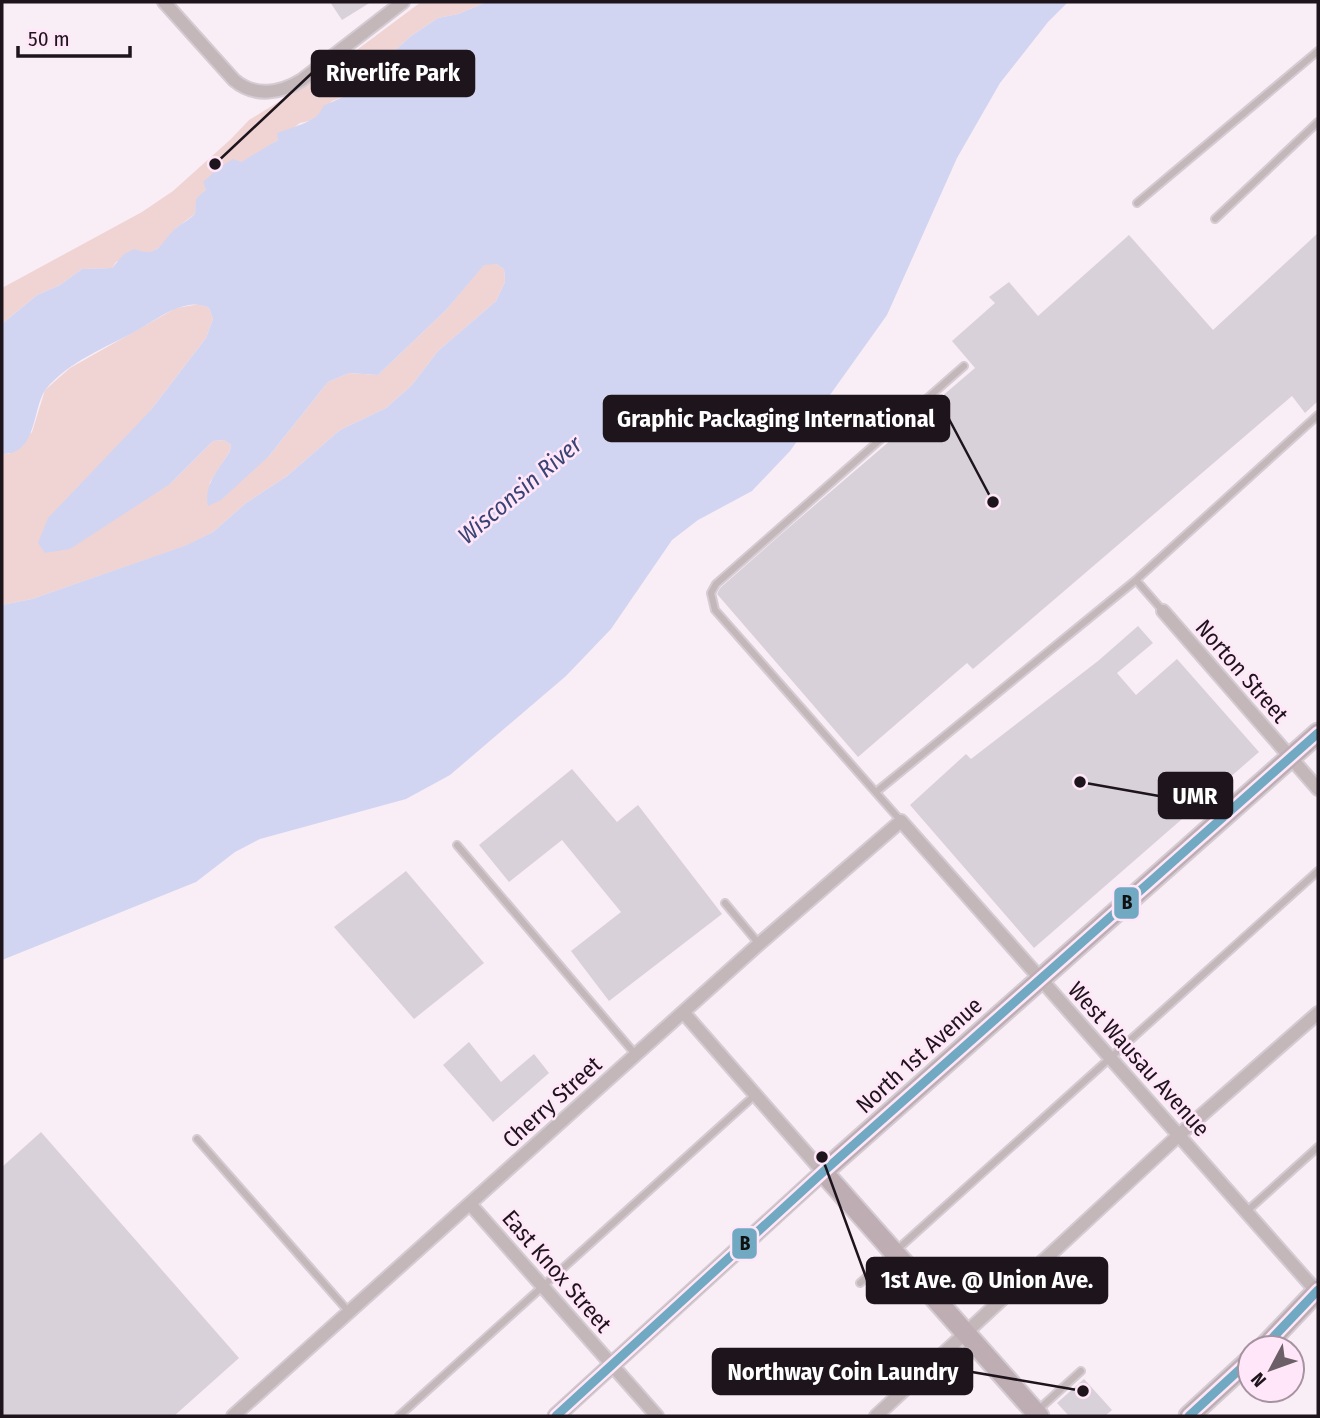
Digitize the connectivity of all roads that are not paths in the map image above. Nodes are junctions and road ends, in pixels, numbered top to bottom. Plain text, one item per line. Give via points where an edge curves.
1 (164, 2) edge
2 (403, 2) edge
3 (1318, 51) edge
4 (1318, 122) edge
5 (1137, 204) dead end
6 (1215, 219) dead end
7 (964, 366) dead end
8 (1318, 415) edge
9 (1136, 580) junction
10 (1163, 611) joint
11 (1318, 733) edge
12 (1291, 758) junction
13 (1318, 789) edge
14 (876, 792) junction
15 (901, 821) junction
16 (457, 845) dead end
17 (1318, 871) edge
18 (725, 903) dead end
19 (759, 944) junction
20 (1041, 980) junction
21 (683, 1012) junction
22 (1318, 1013) edge
23 (636, 1055) junction
24 (1109, 1057) junction
25 (755, 1095) junction
26 (1178, 1135) junction
27 (197, 1139) dead end
28 (1318, 1147) edge
29 (823, 1172) junction
30 (470, 1204) junction
31 (1246, 1212) junction
32 (894, 1252) junction
33 (860, 1283) dead end
34 (544, 1287) junction
35 (1318, 1292) edge
36 (349, 1312) junction
37 (1277, 1334) edge
38 (965, 1335) junction
39 (612, 1366) junction
40 (1081, 1371) dead end
41 (1236, 1373) edge
42 (239, 1414) edge
43 (1035, 1415) edge
44 (399, 1416) edge
45 (556, 1416) edge
46 (657, 1416) edge
47 (876, 1416) edge
48 (1189, 1416) edge

1 - 2 street via 234,80 244,88 265,92 302,80
3 - 5 lane
4 - 6 lane
7 - 14 lane via 711,593 715,610
8 - 9 lane
9 - 10 lane
9 - 14 lane
10 - 12 street, Norton Street
11 - 12 main road, North 1st Avenue
12 - 13 street, Norton Street
12 - 20 main road, North 1st Avenue
14 - 15 lane
15 - 19 street, Cherry Street
15 - 20 street, West Wausau Avenue
16 - 23 lane
17 - 24 lane
18 - 19 lane
19 - 21 street, Cherry Street
20 - 24 street, West Wausau Avenue
20 - 29 main road, North 1st Avenue
21 - 23 street, Cherry Street
21 - 25 street
22 - 26 street
23 - 30 street, Cherry Street
24 - 26 street, West Wausau Avenue
24 - 32 lane
25 - 29 street
25 - 34 lane
26 - 31 street, West Wausau Avenue
26 - 38 street
27 - 36 lane
28 - 31 lane
29 - 32 main road
29 - 39 street, North 1st Avenue
30 - 34 street, East Knox Street
30 - 36 street, Cherry Street
31 - 35 street, West Wausau Avenue
32 - 33 lane
32 - 38 main road
34 - 39 street, East Knox Street
34 - 44 lane
35 - 37 main road
36 - 42 street, Cherry Street
38 - 43 main road
38 - 47 street
39 - 45 street, North 1st Avenue
39 - 46 street, East Knox Street
40 - 43 lane
41 - 48 main road

